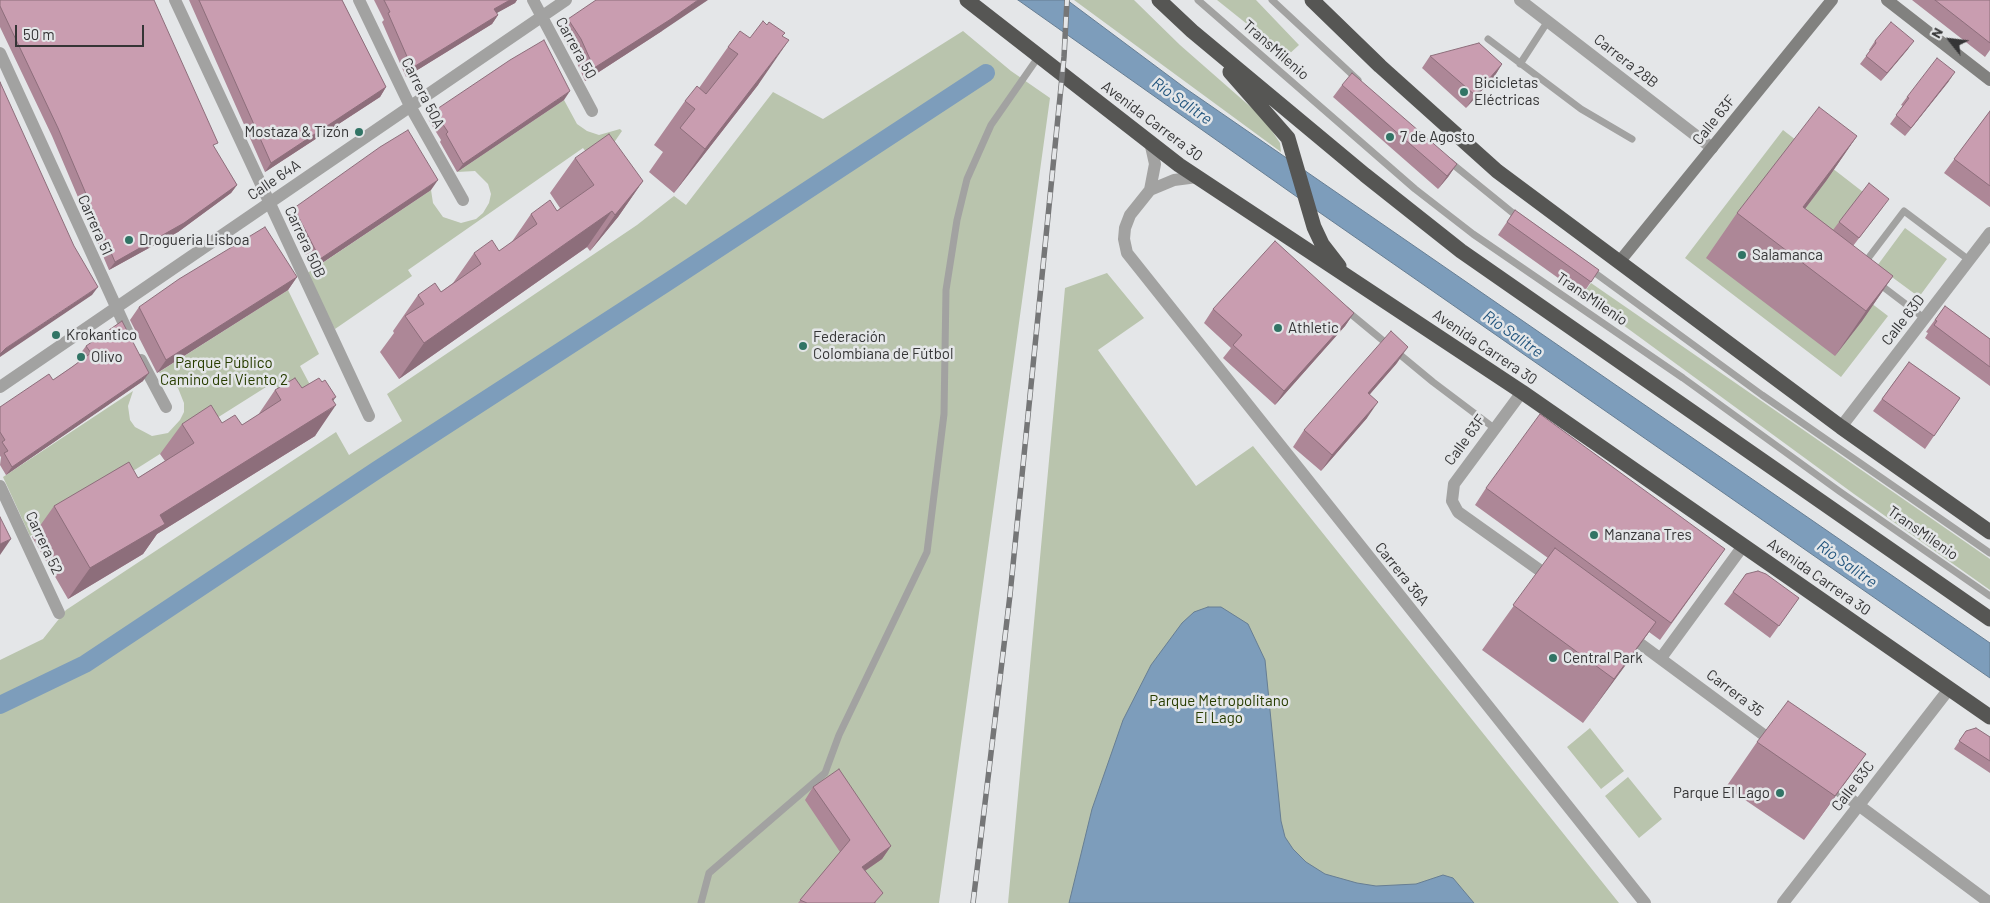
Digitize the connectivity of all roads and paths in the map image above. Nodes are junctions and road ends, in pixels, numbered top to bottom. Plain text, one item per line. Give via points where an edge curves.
1 (175, 0) edge
2 (358, 0) edge
3 (533, 0) edge
4 (566, 0) edge
5 (967, 0) edge
6 (1159, 0) edge
7 (1198, 0) edge
8 (1272, 0) edge
9 (1312, 0) edge
10 (1520, 0) edge
11 (1832, 0) edge
12 (1887, 0) edge
13 (541, 17) junction
14 (1548, 21) junction
15 (1192, 30) junction
16 (1488, 39) dead end
17 (0, 54) edge
18 (1039, 56) junction
19 (1520, 64) junction
20 (1990, 80) edge
21 (1366, 87) edge
22 (410, 106) junction
23 (592, 111) dead end
24 (1632, 138) dead end
25 (1150, 142) junction
26 (1712, 148) junction
27 (1444, 157) edge
28 (1197, 177) junction
29 (1150, 190) junction
30 (463, 200) dead end
31 (269, 203) junction
32 (1527, 224) edge
33 (1989, 238) edge
34 (1969, 260) junction
35 (1620, 261) junction
36 (1580, 262) edge
37 (1349, 278) junction
38 (1340, 305) edge
39 (115, 308) junction
40 (1924, 318) junction
41 (0, 387) edge
42 (1522, 392) junction
43 (166, 407) dead end
44 (369, 416) dead end
45 (1841, 427) junction
46 (1494, 428) junction
47 (0, 486) edge
48 (1990, 532) edge
49 (1743, 546) junction
50 (1990, 553) edge
51 (1560, 585) edge
52 (1990, 596) edge
53 (59, 613) dead end
54 (1990, 619) edge
55 (1614, 624) edge
56 (1661, 658) junction
57 (1949, 689) junction
58 (1990, 717) edge
59 (1788, 752) edge
60 (1819, 776) edge
61 (1859, 805) junction
62 (700, 903) edge
63 (1645, 903) edge
64 (1783, 903) edge
65 (1990, 903) edge

1 - 31 street, Carrera 50B
2 - 22 street, Carrera 50A
3 - 13 street, Carrera 50
4 - 13 street, Calle 64A
5 - 18 highway, Avenida Carrera 30
6 - 15 highway
7 - 52 lane, TransMilenio via 1415,189 1472,234 1668,367
8 - 21 lane
9 - 35 highway via 1387,73 1497,171
10 - 14 street, Carrera 28B
11 - 26 street, Calle 63F
12 - 20 street
13 - 22 street, Calle 64A
13 - 23 street, Carrera 50
14 - 19 lane
14 - 26 street, Carrera 28B
15 - 37 highway via 1280,128 1293,150 1314,228 1322,244
15 - 54 highway via 1461,251
16 - 19 lane
17 - 39 street, Carrera 51
18 - 25 highway, Avenida Carrera 30
18 - 62 lane via 991,124 967,178 957,220 946,290 944,414 927,552 839,735 825,773 709,873
19 - 24 lane via 1581,109
22 - 30 street, Carrera 50A
22 - 31 street, Calle 64A
25 - 28 highway, Avenida Carrera 30
25 - 29 street via 1155,164
26 - 35 street, Calle 63F
27 - 32 lane
28 - 29 street via 1174,180
28 - 37 highway, Avenida Carrera 30
29 - 63 street, Carrera 36A via 1130,215 1126,228 1127,253 1134,265
31 - 39 street, Calle 64A
31 - 44 street, Carrera 50B
33 - 34 street, Calle 63D
34 - 40 street, Calle 63D
34 - 40 lane via 1904,211 1860,270
35 - 45 highway
36 - 50 lane, TransMilenio via 1762,395
37 - 42 highway, Avenida Carrera 30
38 - 46 lane
39 - 41 street, Calle 64A
39 - 43 street, Carrera 51
40 - 45 street, Calle 63D
42 - 46 street, Calle 63F
42 - 49 highway, Avenida Carrera 30
45 - 48 highway
46 - 51 street, Calle 63F via 1454,484 1452,501 1458,512
47 - 53 street, Carrera 52
49 - 56 street
49 - 57 highway, Avenida Carrera 30
55 - 56 street, Carrera 35
56 - 59 street, Carrera 35
57 - 58 highway, Avenida Carrera 30
57 - 61 street, Calle 63C
60 - 61 street
61 - 64 street, Calle 63C
61 - 65 street

